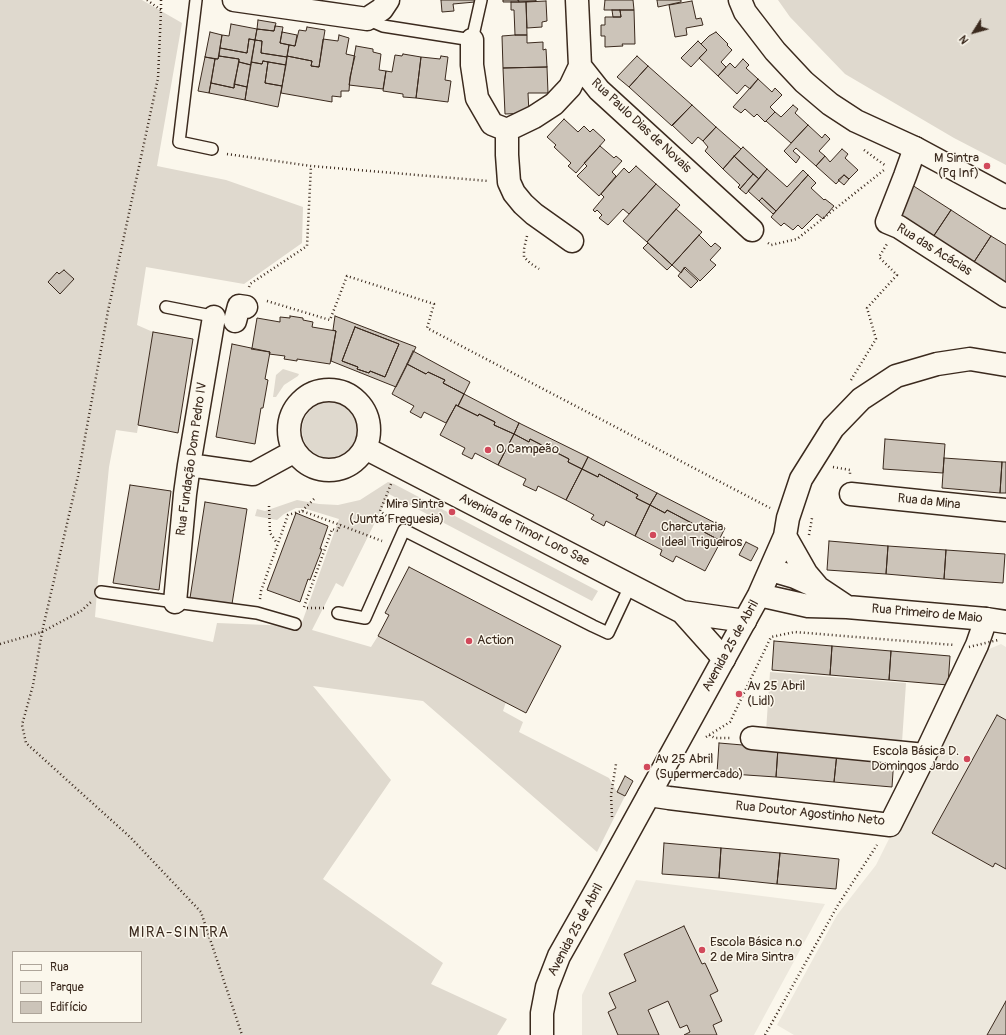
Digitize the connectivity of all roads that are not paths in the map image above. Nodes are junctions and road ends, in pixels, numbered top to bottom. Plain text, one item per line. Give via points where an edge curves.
1 (196, 0) edge
2 (234, 0) edge
3 (388, 0) edge
4 (481, 0) edge
5 (576, 0) edge
6 (740, 0) edge
7 (367, 19) junction
8 (472, 40) junction
9 (580, 66) junction
10 (507, 130) junction
11 (915, 148) junction
12 (212, 149) road end
13 (1006, 197) edge
14 (752, 230) road end
15 (572, 241) dead end
16 (1006, 296) edge
17 (166, 307) dead end
18 (241, 314) road end
19 (214, 317) junction
20 (1006, 365) edge
21 (364, 448) junction
22 (294, 451) junction
23 (189, 465) junction
24 (851, 494) dead end
25 (1006, 510) edge
26 (787, 527) junction
27 (771, 570) junction
28 (630, 584) junction
29 (818, 587) junction
30 (102, 592) road end
31 (759, 595) junction
32 (175, 602) junction
33 (847, 607) junction
34 (682, 612) junction
35 (338, 613) dead end
36 (745, 621) junction
37 (295, 624) dead end
38 (1000, 624) edge
39 (724, 659) junction
40 (752, 738) road end
41 (925, 755) junction
42 (649, 795) junction
43 (542, 1035) edge

1 - 12 lane via 179,142
2 - 7 street
3 - 7 street via 382,9
4 - 8 lane
5 - 9 street
6 - 11 street via 745,12 774,51 830,104 856,122
7 - 8 lane via 383,26
8 - 10 street via 472,65 477,98 492,124
9 - 10 street via 570,87 554,104 534,118
9 - 14 street, Rua Paulo Dias de Novais via 599,90
10 - 15 street via 509,182 514,193 534,214
11 - 13 street
11 - 16 street, Rua das Acácias via 887,222 899,227
17 - 19 lane
18 - 19 lane
19 - 23 street, Rua Fundação Dom Pedro IV
20 - 26 street, Avenida 25 de Abril via 970,359 937,364 896,376 861,399 833,428 801,479
21 - 22 street via 348,466 336,470 312,466
21 - 22 street via 369,434 367,419 360,406 349,396 335,391 320,391 306,397 296,408 290,422 289,436
21 - 28 street, Avenida de Timor Loro Sae
22 - 23 street via 253,474
23 - 32 street, Rua Fundação Dom Pedro IV
24 - 25 street, Rua da Mina
26 - 27 street, Avenida 25 de Abril
26 - 29 street via 806,573
27 - 29 street, Rua Primeiro de Maio
27 - 31 street, Avenida 25 de Abril
28 - 34 street, Avenida de Timor Loro Sae
28 - 35 lane via 608,633 404,530 365,618
29 - 33 street, Rua Primeiro de Maio
30 - 32 lane
31 - 33 street, Rua Primeiro de Maio via 808,606
31 - 36 street, Avenida 25 de Abril
32 - 37 lane via 257,613
33 - 38 street, Rua Primeiro de Maio
34 - 36 street, Avenida de Timor Loro Sae
34 - 39 street, Avenida de Timor Loro Sae
36 - 39 street, Avenida 25 de Abril
38 - 41 street, Rua Doutor Agostinho Neto via 969,646
39 - 42 street, Avenida 25 de Abril via 696,731
40 - 41 street
41 - 42 street, Rua Doutor Agostinho Neto via 890,825
42 - 43 street, Avenida 25 de Abril via 559,956 547,987 542,1013

